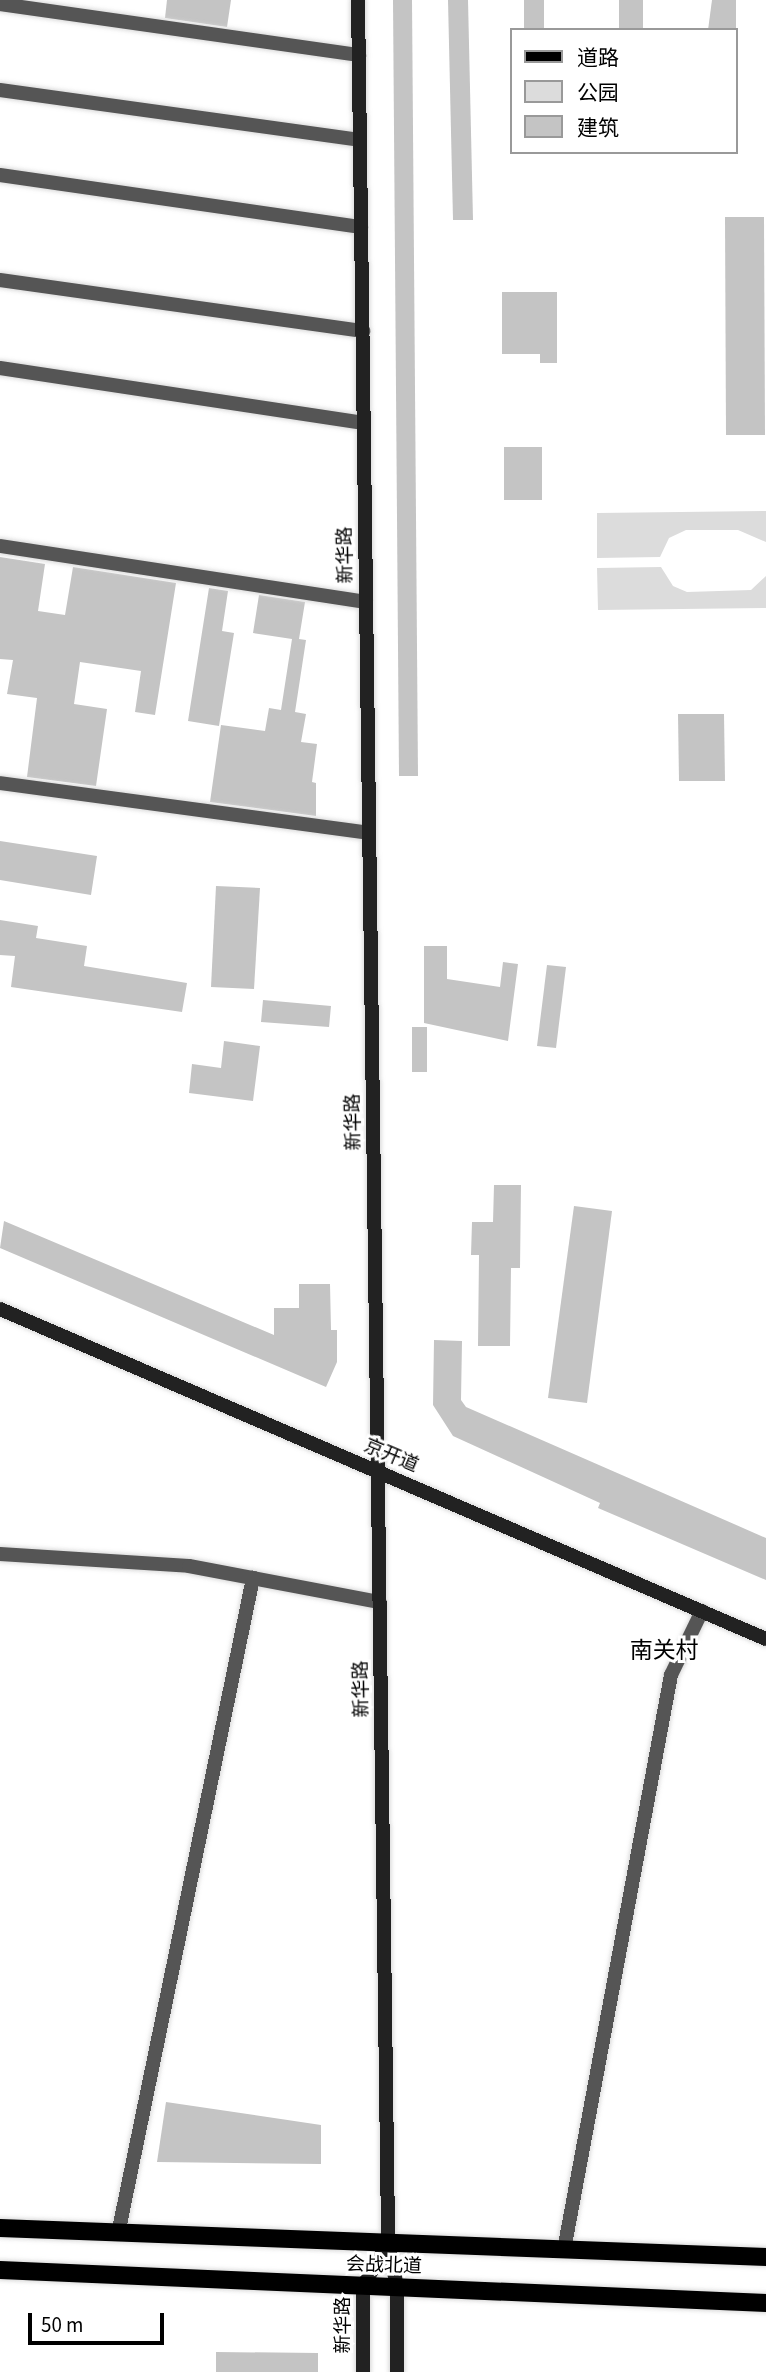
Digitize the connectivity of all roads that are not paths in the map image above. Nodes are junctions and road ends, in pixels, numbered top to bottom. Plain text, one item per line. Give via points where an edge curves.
1 (358, 0) edge
2 (0, 4) edge
3 (359, 55) junction
4 (0, 90) edge
5 (360, 140) junction
6 (0, 175) edge
7 (361, 226) junction
8 (0, 280) edge
9 (363, 331) junction
10 (0, 368) edge
11 (364, 423) junction
12 (0, 546) edge
13 (366, 602) junction
14 (0, 783) edge
15 (369, 834) junction
16 (0, 1309) edge
17 (378, 1472) junction
18 (0, 1554) edge
19 (253, 1578) junction
20 (380, 1602) junction
21 (702, 1611) junction
22 (766, 1639) edge
23 (0, 2228) edge
24 (118, 2234) junction
25 (388, 2243) junction
26 (564, 2250) junction
27 (766, 2257) edge
28 (0, 2270) edge
29 (363, 2286) junction
30 (397, 2287) junction
31 (766, 2303) edge
32 (363, 2372) edge
33 (397, 2372) edge

1 - 3 main road, 新华路
2 - 3 street
3 - 5 main road, 新华路
4 - 5 street
5 - 7 main road, 新华路
6 - 7 street
7 - 9 main road, 新华路
8 - 9 street
9 - 11 main road, 新华路
10 - 11 street
11 - 13 main road, 新华路
12 - 13 street
13 - 15 main road, 新华路
14 - 15 street
15 - 17 main road, 新华路
16 - 17 main road, 京开道
17 - 20 main road, 新华路
17 - 21 main road, 京开道
18 - 19 street via 189,1566
19 - 20 street
19 - 24 street
20 - 25 main road, 新华路
21 - 22 main road, 京开道
21 - 26 street via 671,1675
23 - 24 main road, 会战北道
24 - 25 main road, 会战北道
25 - 26 main road, 会战北道
25 - 29 main road, 新华路
25 - 30 main road, 新华路
26 - 27 main road, 会战北道
28 - 29 main road, 会战北道
29 - 30 main road, 会战北道
29 - 32 main road, 新华路
30 - 31 main road, 会战北道
30 - 33 main road, 新华路

